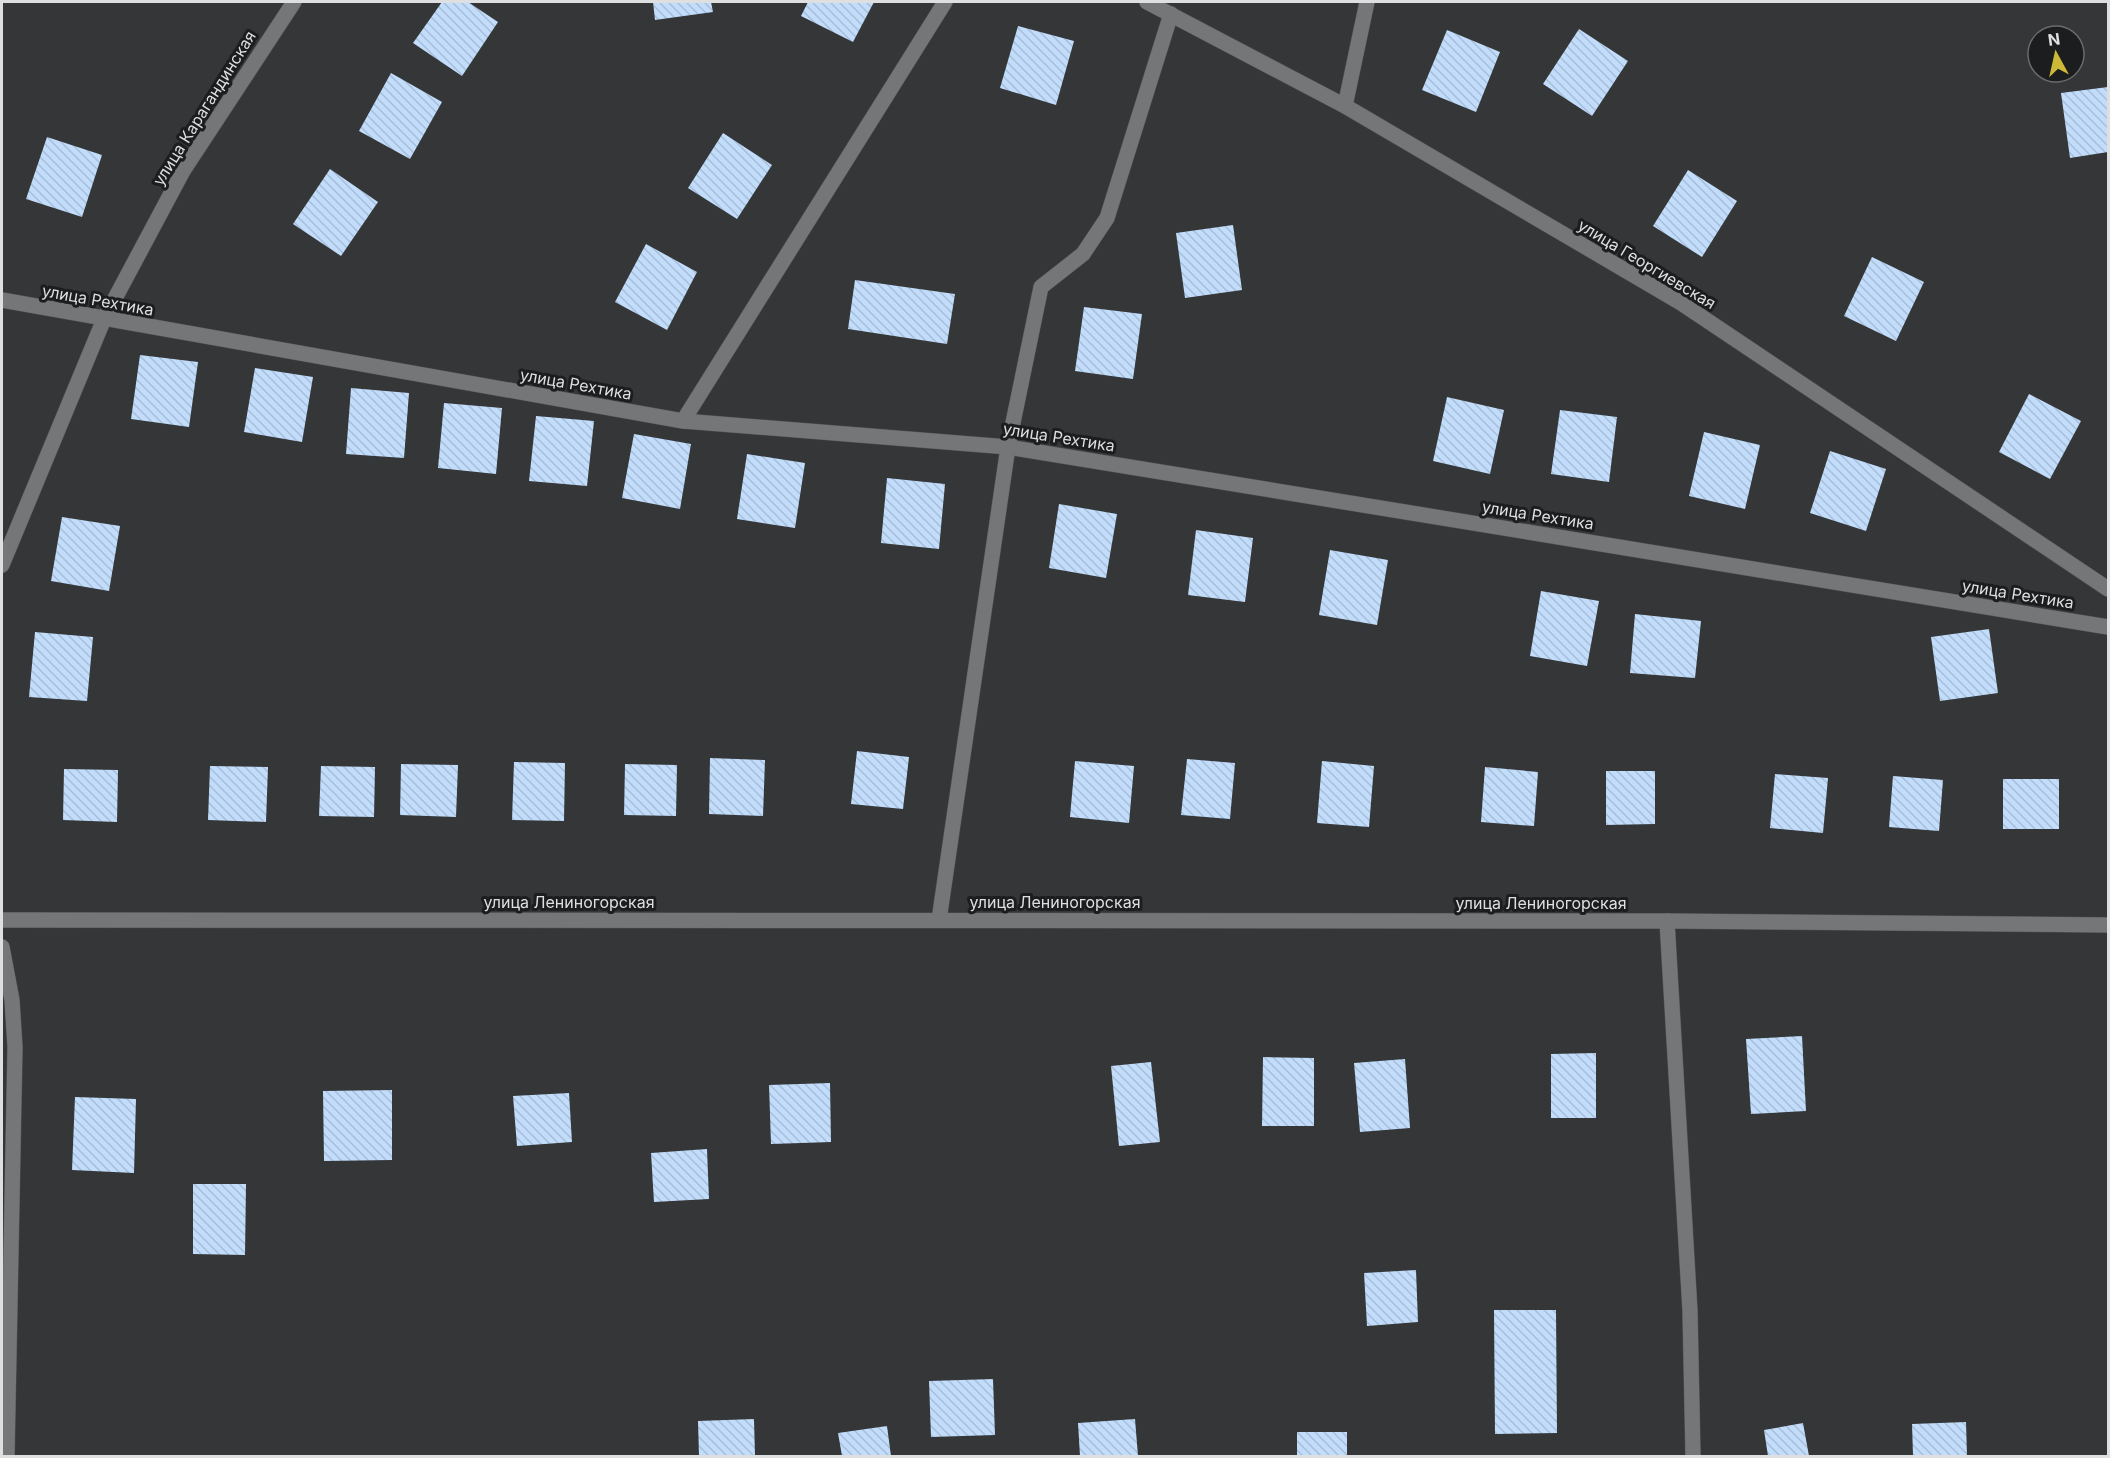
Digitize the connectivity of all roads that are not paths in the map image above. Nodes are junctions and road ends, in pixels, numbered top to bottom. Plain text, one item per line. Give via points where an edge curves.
1 (294, 2) edge
2 (945, 2) edge
3 (1147, 2) edge
4 (1367, 2) edge
5 (1171, 14) junction
6 (1345, 106) junction
7 (2, 300) edge
8 (104, 319) junction
9 (683, 421) junction
10 (1008, 447) junction
11 (2, 565) edge
12 (2109, 589) edge
13 (2109, 627) edge
14 (2, 920) edge
15 (939, 920) junction
16 (1667, 921) junction
17 (2109, 925) edge
18 (2, 947) edge
19 (7, 1456) edge
20 (1693, 1456) edge

1 - 8 street, улица Карагандинская via 183,171
2 - 9 street
3 - 5 street, улица Георгиевская
4 - 6 street
5 - 6 street, улица Георгиевская
5 - 10 street via 1107,218 1083,254 1041,287
6 - 12 street, улица Георгиевская via 1681,303
7 - 8 street, улица Рехтика
8 - 9 street, улица Рехтика
8 - 11 street, улица Карагандинская
9 - 10 street, улица Рехтика
10 - 13 street, улица Рехтика
10 - 15 street
14 - 15 street, улица Лениногорская
15 - 16 street, улица Лениногорская
16 - 17 street, улица Лениногорская
16 - 20 street via 1690,1311
18 - 19 street via 12,1000 15,1047

